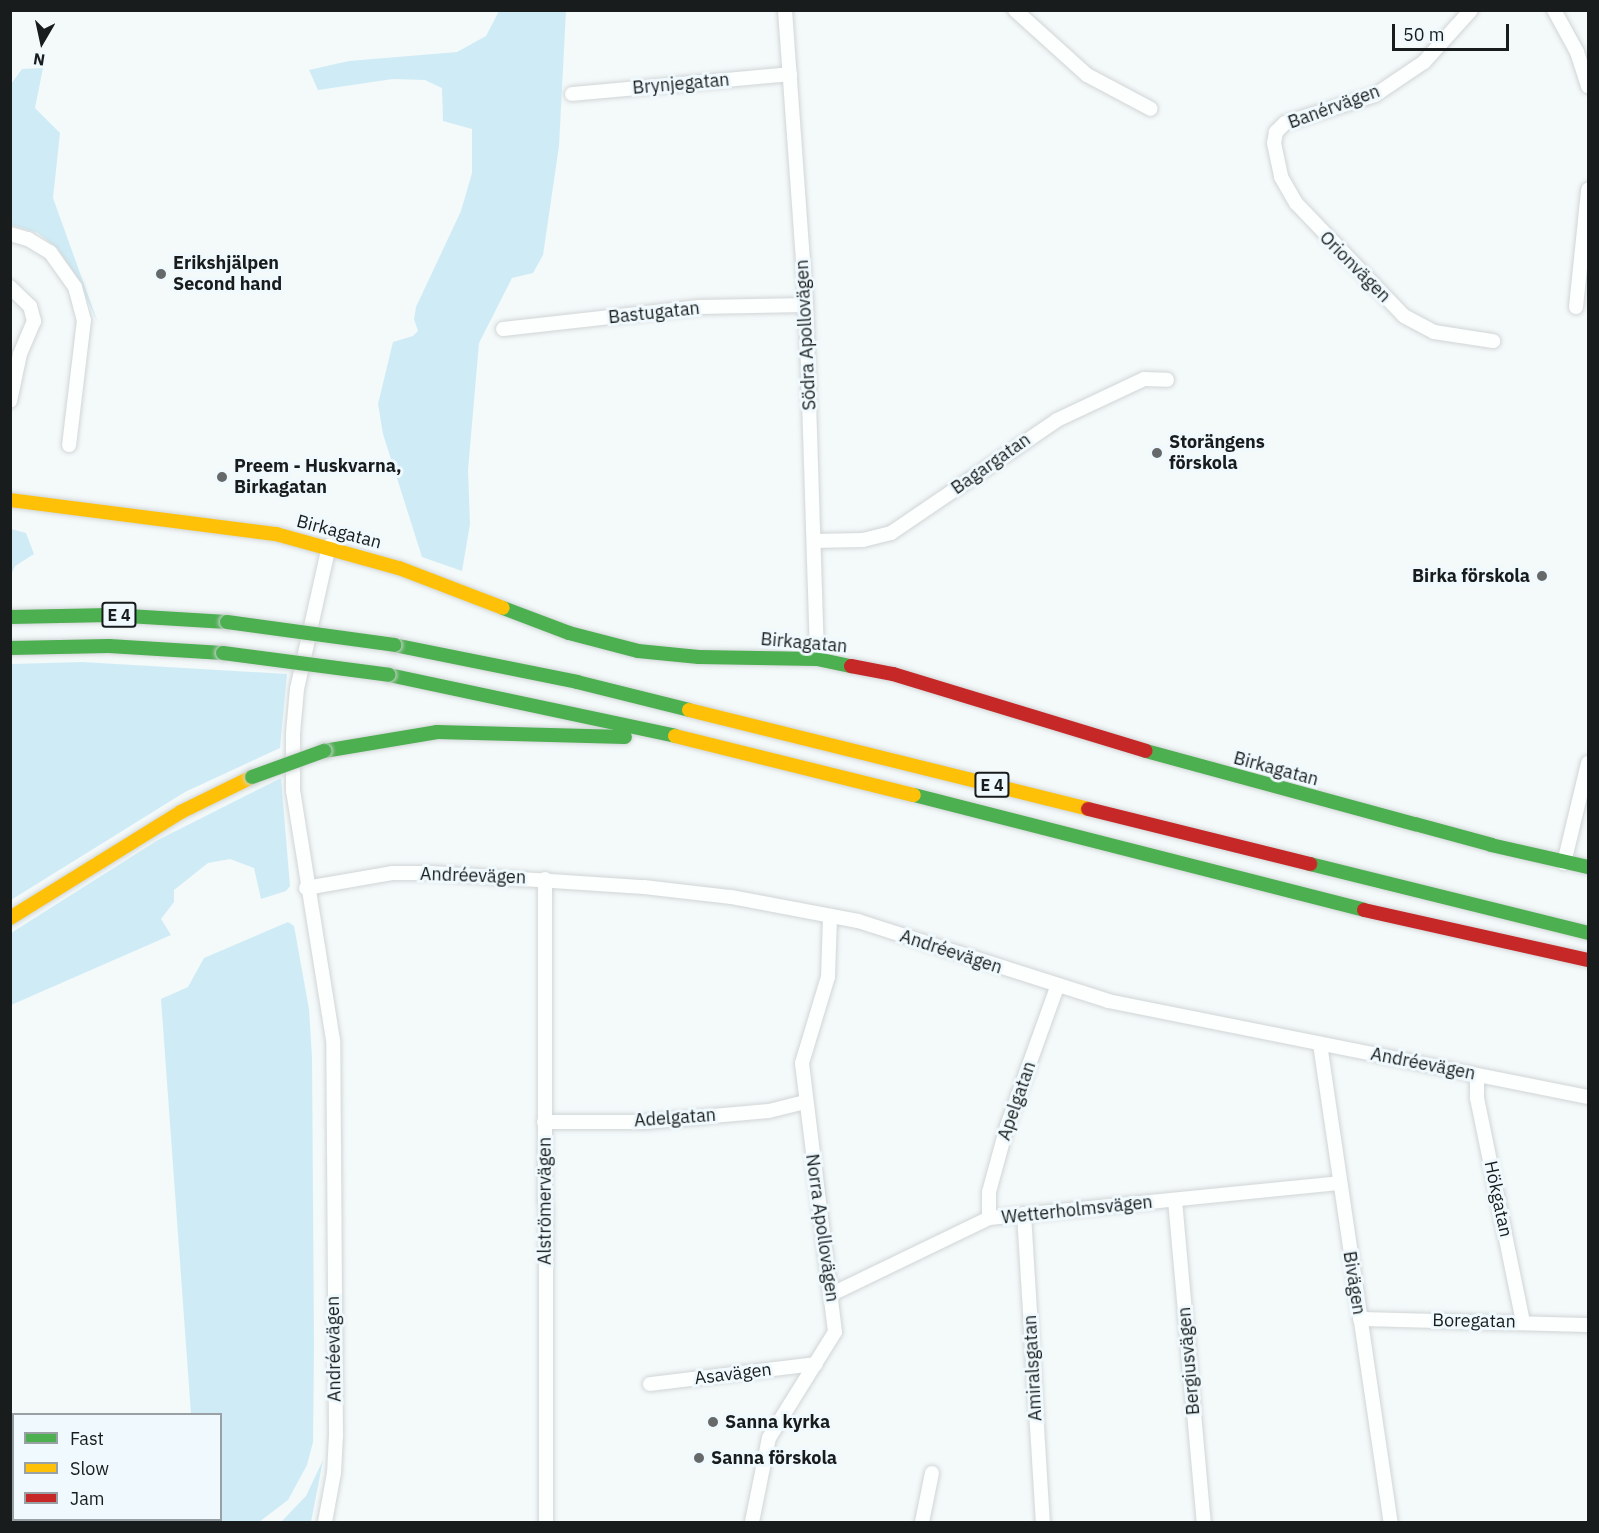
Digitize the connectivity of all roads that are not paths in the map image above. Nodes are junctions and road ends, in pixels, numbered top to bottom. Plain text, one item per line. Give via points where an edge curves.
1 (785, 10) edge
2 (1015, 10) edge
3 (1471, 10) edge
4 (1554, 10) edge
5 (790, 75) junction
6 (1588, 86) edge
7 (572, 94) dead end
8 (1151, 109) dead end
9 (1276, 132) joint
10 (1588, 190) edge
11 (10, 234) edge
12 (10, 286) edge
13 (806, 304) junction
14 (1576, 307) dead end
15 (503, 329) dead end
16 (1493, 341) dead end
17 (15, 357) edge
18 (1167, 380) dead end
19 (10, 401) edge
20 (69, 445) dead end
21 (10, 500) edge
22 (814, 541) junction
23 (329, 546) junction
24 (10, 617) edge
25 (10, 648) edge
26 (817, 659) junction
27 (768, 758) junction
28 (1588, 763) edge
29 (1564, 863) junction
30 (1588, 867) edge
31 (544, 879) junction
32 (306, 888) junction
33 (830, 917) junction
34 (10, 918) edge
35 (1588, 933) edge
36 (1588, 960) edge
37 (1057, 987) junction
38 (1320, 1044) junction
39 (1477, 1075) junction
40 (1588, 1097) edge
41 (805, 1102) junction
42 (544, 1122) junction
43 (1339, 1183) junction
44 (1175, 1200) junction
45 (1024, 1214) junction
46 (989, 1218) junction
47 (832, 1294) junction
48 (1360, 1319) junction
49 (1523, 1322) junction
50 (1588, 1325) edge
51 (816, 1364) junction
52 (650, 1384) dead end
53 (932, 1473) dead end
54 (325, 1522) edge
55 (546, 1522) edge
56 (752, 1522) edge
57 (922, 1522) edge
58 (1043, 1522) edge
59 (1204, 1522) edge
60 (1390, 1522) edge

1 - 5 street, Södra Apollovägen
2 - 8 street via 1087,75
3 - 9 street, Banérvägen via 1424,62 1375,95 1284,123
4 - 6 street via 1577,52
5 - 7 street, Brynjegatan
5 - 13 street, Södra Apollovägen
9 - 16 street, Orionvägen via 1276,160 1296,203 1404,316 1434,332
10 - 14 street
11 - 20 street via 50,252 75,287 84,320
12 - 17 street via 30,306 34,321
13 - 15 street, Bastugatan via 700,307
13 - 22 street, Södra Apollovägen
17 - 19 street
18 - 22 street, Bagargatan via 1144,379 1057,420 891,533 863,540
21 - 23 main road, Birkagatan via 276,534
22 - 26 street, Södra Apollovägen
23 - 26 main road, Birkagatan via 399,568 569,633 638,651 699,657
23 - 32 street, Andréevägen via 297,689 293,733 293,791
24 - 35 main road, E 4, bridge via 111,615 227,622 394,645 622,693
25 - 27 main road, E 4, bridge via 109,646 223,653 389,675 568,711
26 - 29 main road, Birkagatan via 904,676 1079,733
27 - 34 main road, bridge via 626,737 503,731 437,732 324,751 252,777 181,812
27 - 36 main road, E 4 via 1308,897
28 - 29 street
29 - 30 main road, Birkagatan
31 - 32 street, Andréevägen via 392,873
31 - 33 street, Andréevägen via 731,897
31 - 42 street, Alströmervägen
32 - 54 street, Andréevägen via 333,1040 336,1436
33 - 37 street, Andréevägen via 858,921
33 - 41 street, Norra Apollovägen via 828,977 802,1063
37 - 38 street, Andréevägen
37 - 46 street, Apelgatan via 1007,1126 989,1192
38 - 39 street, Andréevägen
38 - 43 street, Bivägen
39 - 40 street, Andréevägen
39 - 49 street, Hökgatan via 1477,1098
41 - 42 street, Adelgatan via 769,1111 645,1122
41 - 47 street, Norra Apollovägen
42 - 55 street, Alströmervägen
43 - 44 street, Wetterholmsvägen
43 - 48 street, Bivägen
44 - 45 street, Wetterholmsvägen
44 - 59 street, Bergiusvägen
45 - 46 street, Wetterholmsvägen
45 - 58 street, Amiralsgatan
46 - 47 street, Wetterholmsvägen
47 - 51 street, Norra Apollovägen via 835,1332
48 - 49 street, Boregatan
48 - 60 street, Bivägen
49 - 50 street, Boregatan
51 - 52 street, Asavägen
51 - 56 street, Norra Apollovägen via 769,1438
53 - 57 street

